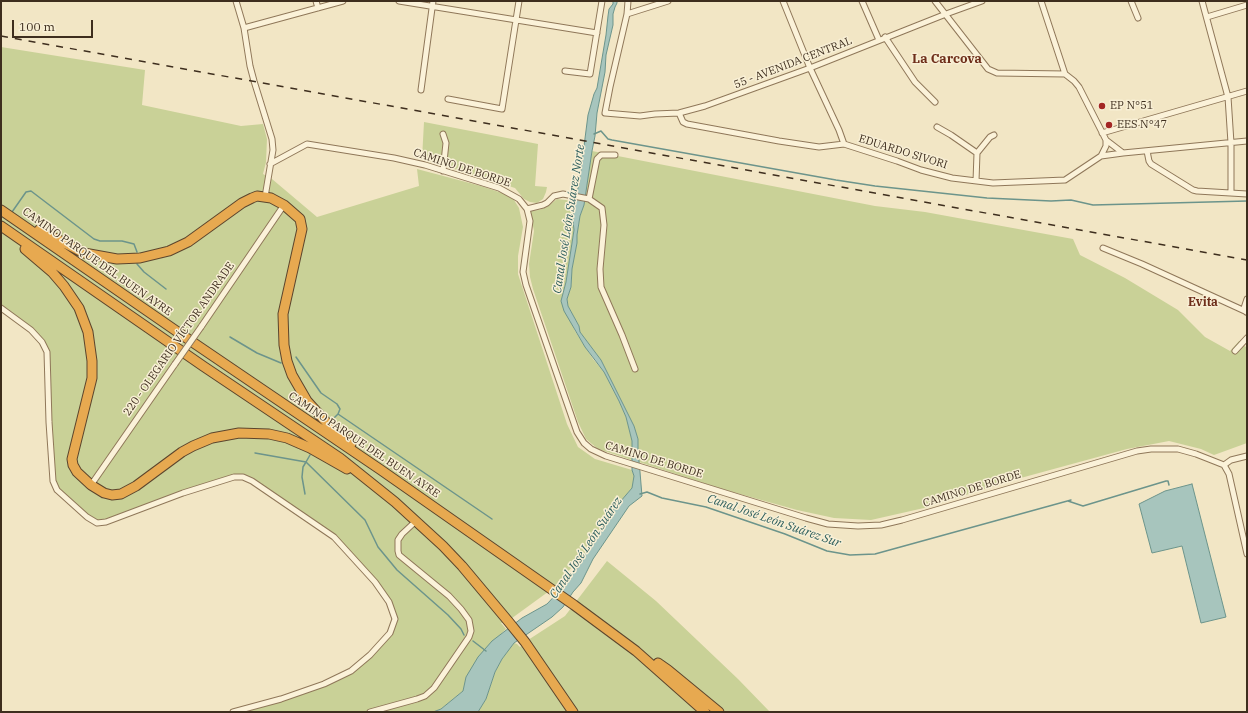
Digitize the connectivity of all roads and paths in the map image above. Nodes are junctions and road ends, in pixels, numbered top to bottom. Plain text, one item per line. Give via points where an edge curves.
1 (236, 1) edge
2 (316, 1) edge
3 (343, 1) edge
4 (399, 1) edge
5 (519, 1) edge
6 (602, 1) edge
7 (628, 1) edge
8 (668, 1) edge
9 (783, 1) edge
10 (862, 1) edge
11 (935, 1) edge
12 (982, 1) edge
13 (1041, 1) edge
14 (1131, 1) edge
15 (1202, 1) edge
16 (433, 4) edge
17 (1247, 5) edge
18 (318, 8) junction
19 (627, 14) junction
20 (946, 14) junction
21 (1207, 17) junction
22 (1138, 18) dead end
23 (516, 21) junction
24 (244, 28) junction
25 (596, 33) junction
26 (886, 38) junction
27 (879, 40) junction
28 (810, 68) junction
29 (565, 71) dead end
30 (1065, 74) junction
31 (421, 90) dead end
32 (1247, 91) edge
33 (1228, 97) junction
34 (448, 99) dead end
35 (935, 102) dead end
36 (679, 113) junction
37 (937, 127) dead end
38 (1102, 133) junction
39 (443, 134) dead end
40 (994, 135) dead end
41 (1106, 140) junction
42 (1247, 141) edge
43 (1231, 143) junction
44 (844, 144) junction
45 (1147, 151) junction
46 (977, 153) junction
47 (1123, 153) junction
48 (615, 155) dead end
49 (1101, 156) junction
50 (270, 164) junction
51 (443, 171) junction
52 (976, 181) junction
53 (1231, 194) junction
54 (1247, 194) edge
55 (265, 197) junction
56 (588, 198) junction
57 (284, 205) junction
58 (527, 209) junction
59 (1, 210) edge
60 (1, 227) edge
61 (1103, 248) dead end
62 (1247, 299) edge
63 (1, 308) edge
64 (1246, 312) edge
65 (1247, 338) edge
66 (1235, 351) dead end
67 (635, 369) dead end
68 (1247, 456) edge
69 (1224, 465) junction
70 (381, 470) junction
71 (91, 485) junction
72 (376, 486) junction
73 (416, 521) junction
74 (1247, 554) edge
75 (636, 651) junction
76 (233, 712) edge
77 (370, 712) edge
78 (573, 712) edge
79 (705, 712) edge
80 (719, 712) edge

1 - 24 street
2 - 18 street
3 - 18 street
4 - 16 street
5 - 23 street
6 - 25 street
7 - 19 street
8 - 19 street
9 - 28 street
10 - 27 street
11 - 20 street
12 - 20 street, 55 - AVENIDA CENTRAL
13 - 30 street
14 - 22 street
15 - 21 street
16 - 23 street
16 - 31 street
17 - 21 street
18 - 24 street
19 - 36 street, 55 - AVENIDA CENTRAL via 605,113 640,116
20 - 26 street, 55 - AVENIDA CENTRAL
20 - 30 street via 988,69 997,73
21 - 33 street
23 - 25 street
23 - 34 street via 502,109
24 - 50 street via 250,66 272,139
25 - 29 street via 590,74
26 - 27 street, 55 - AVENIDA CENTRAL
26 - 35 street via 915,82
27 - 28 street, 55 - AVENIDA CENTRAL
28 - 36 street, 55 - AVENIDA CENTRAL via 712,104
28 - 44 street
30 - 38 street via 1079,87
32 - 33 street
33 - 38 street
33 - 43 street
36 - 44 street, EDUARDO SIVORI via 683,122 695,126 819,147
37 - 46 street
38 - 41 street
39 - 51 street via 446,143
40 - 46 street via 990,136
41 - 47 street
41 - 49 street
42 - 43 street, EDUARDO SIVORI
43 - 45 street, EDUARDO SIVORI
43 - 53 street
44 - 52 street, EDUARDO SIVORI via 921,170
45 - 47 street, EDUARDO SIVORI
45 - 53 street via 1151,164 1193,190
46 - 52 street
47 - 49 street, EDUARDO SIVORI
48 - 56 street via 604,154 597,159
49 - 52 street, EDUARDO SIVORI via 1064,180 1002,184
50 - 51 street, CAMINO DE BORDE via 307,144 394,158
50 - 55 street
51 - 58 street, CAMINO DE BORDE via 505,190 519,199
53 - 54 street
55 - 57 highway
55 - 59 highway via 257,196 247,200 188,242 169,251 128,260 84,253
56 - 58 street via 558,194 547,203
56 - 67 street via 602,208 604,218 601,287
57 - 70 highway via 302,224 283,314 284,345 292,375 313,409
57 - 71 street, 220 - OLEGARIO VÍCTOR ANDRADE, bridge
58 - 69 street, CAMINO DE BORDE via 530,228 524,261 524,279 576,432 584,443 602,455 806,518 828,524 858,526 902,520 1151,449 1178,449
59 - 70 highway, CAMINO PARQUE DEL BUEN AYRE
60 - 71 highway via 52,272 79,308 86,324 91,346 92,378 72,458 77,472
60 - 72 highway via 340,458
61 - 64 street
62 - 64 street via 1244,308
63 - 76 street via 31,330 47,352 54,481 57,490 87,517 97,523 106,522 183,493 234,477 242,477 252,481 334,537 375,582 389,602 394,619 390,633 370,656 351,671 324,684 281,699
65 - 66 street
68 - 69 street via 1231,460
69 - 74 street via 1229,474
70 - 75 highway, CAMINO PARQUE DEL BUEN AYRE
71 - 72 highway via 112,495 121,494 201,442 225,435 254,433 287,438
72 - 73 highway
73 - 77 street via 398,540 398,551 461,609 469,620 471,631 438,682 425,696
73 - 78 highway via 462,566 508,621
75 - 79 highway, CAMINO PARQUE DEL BUEN AYRE
75 - 80 highway via 662,666

